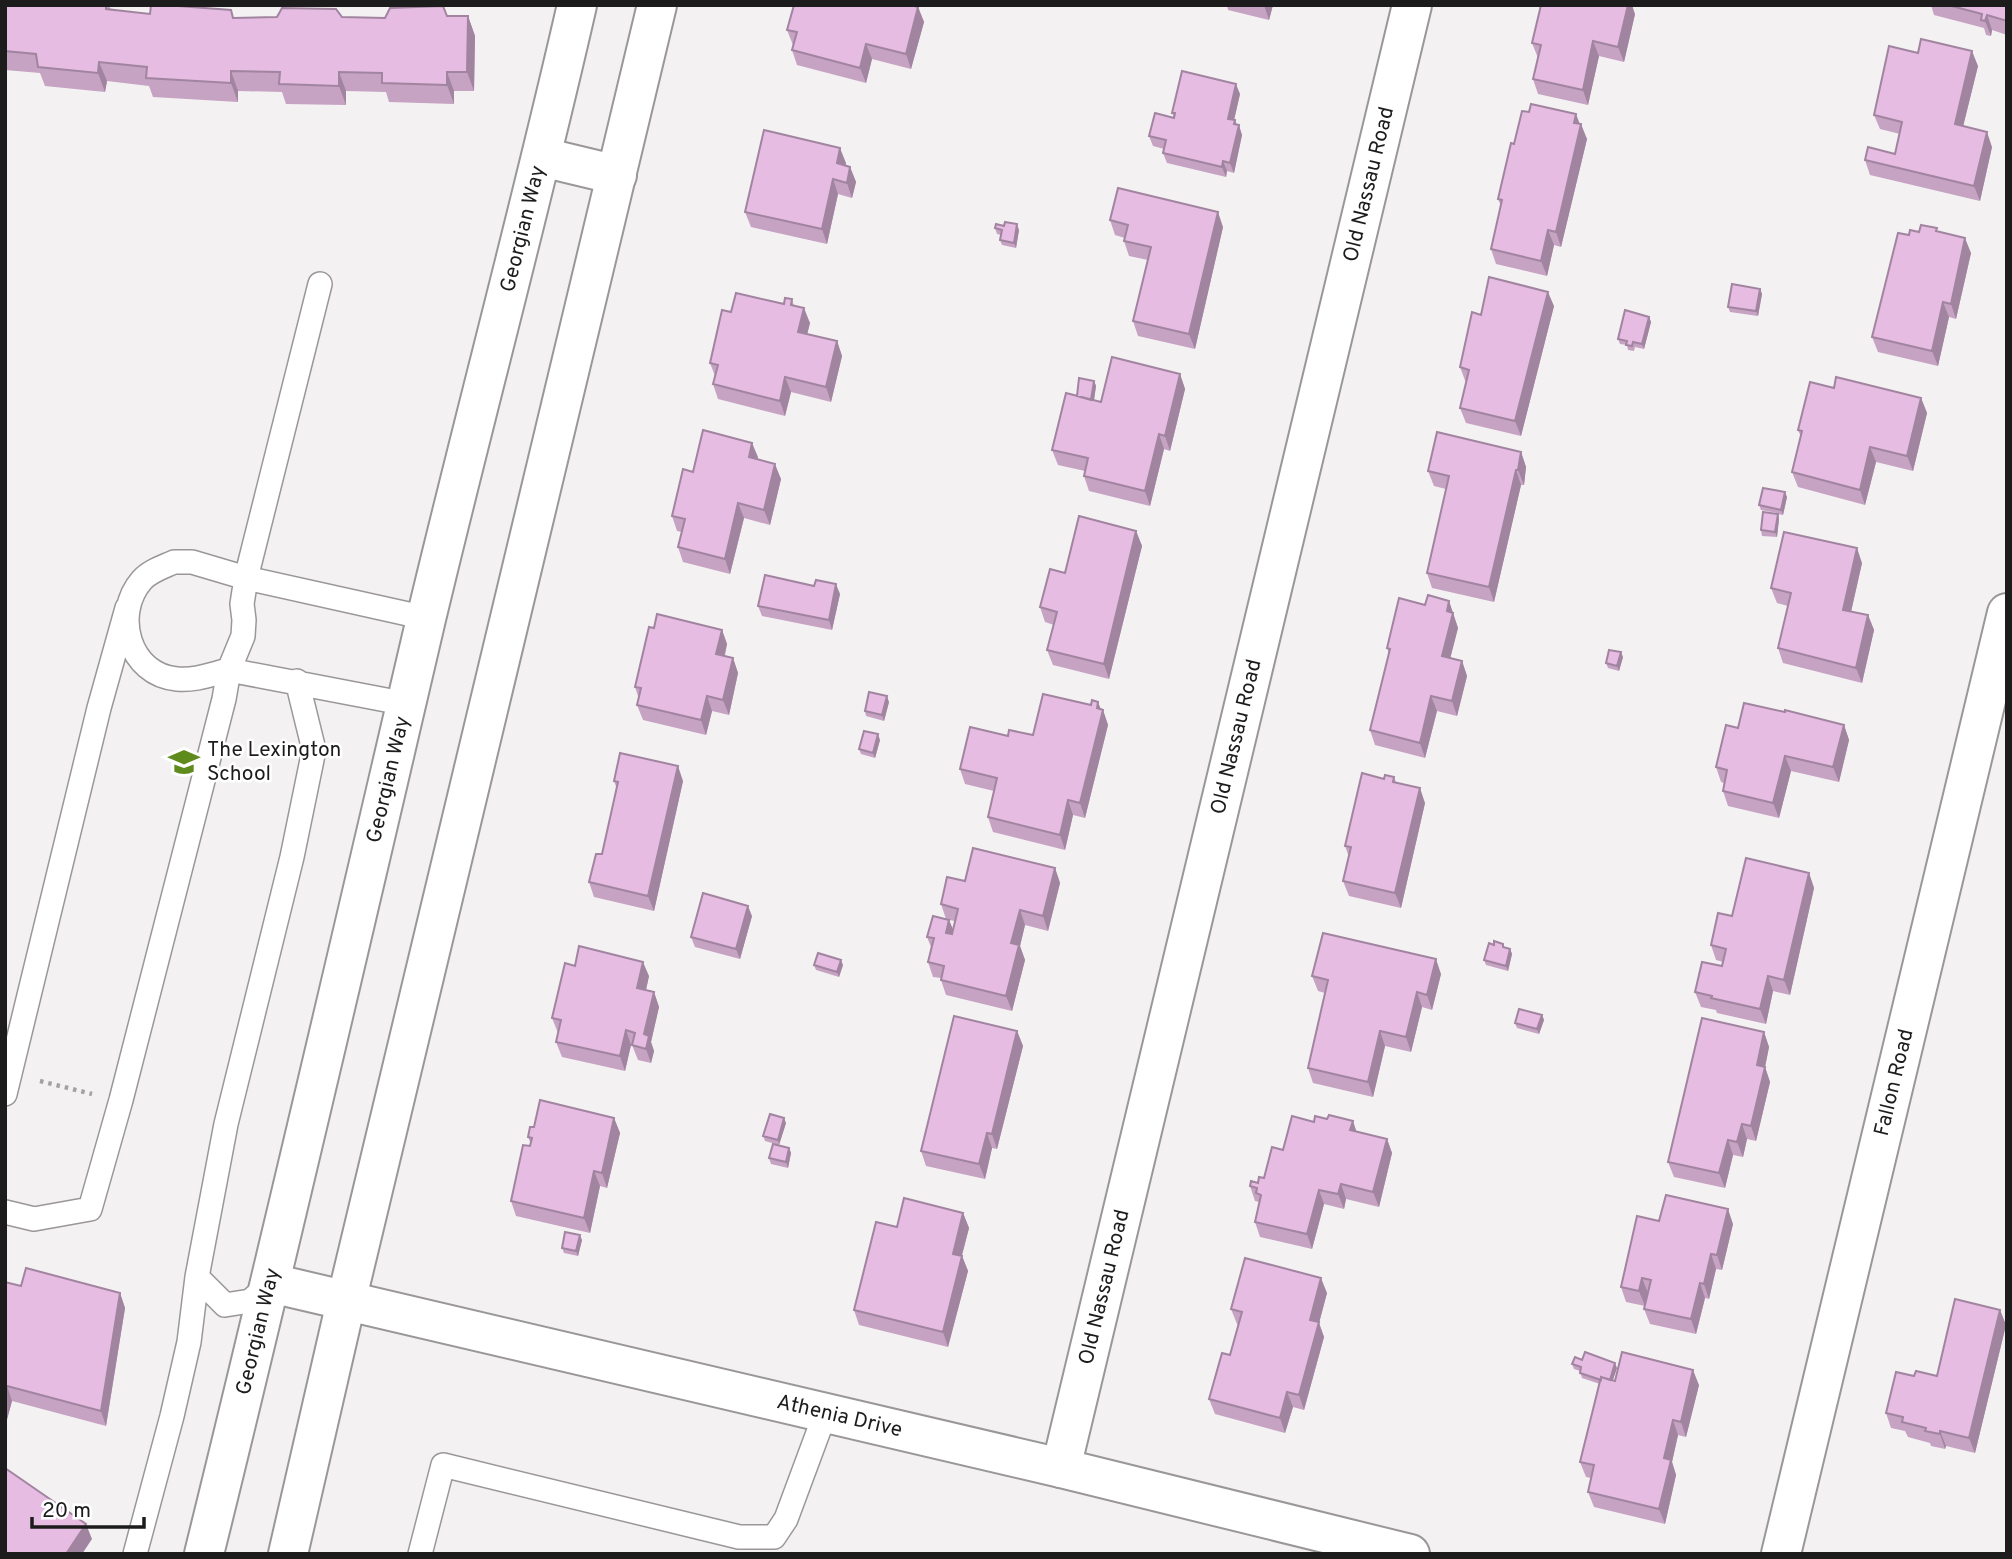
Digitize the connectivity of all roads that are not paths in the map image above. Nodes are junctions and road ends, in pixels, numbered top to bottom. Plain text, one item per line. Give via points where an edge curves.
1 (577, 5) edge
2 (657, 5) edge
3 (1412, 5) edge
4 (542, 157) junction
5 (617, 176) junction
6 (320, 284) dead end
7 (246, 578) junction
8 (127, 608) junction
9 (2007, 613) edge
10 (426, 618) junction
11 (229, 670) junction
12 (297, 681) junction
13 (407, 704) junction
14 (5, 1094) edge
15 (5, 1212) edge
16 (197, 1277) junction
17 (271, 1283) junction
18 (346, 1302) junction
19 (825, 1414) junction
20 (1061, 1468) junction
21 (138, 1544) edge
22 (125, 1554) edge
23 (204, 1554) edge
24 (288, 1554) edge
25 (420, 1554) edge
26 (1410, 1554) edge
27 (1781, 1554) edge

1 - 4 street, Georgian Way
2 - 5 street
3 - 20 street, Old Nassau Road
4 - 5 street
4 - 10 street, Georgian Way
5 - 18 street
6 - 7 lane
7 - 8 lane via 192,562 174,562 144,578
7 - 10 lane
7 - 11 lane via 243,636
8 - 11 lane via 131,645 141,661 156,672 193,680
8 - 14 lane
9 - 27 street, Fallon Road
10 - 13 street, Georgian Way
11 - 12 lane
11 - 15 lane via 90,1209 34,1219
12 - 13 lane
12 - 16 lane via 314,750 226,1124
13 - 17 street, Georgian Way
16 - 17 lane via 225,1305 250,1301
16 - 21 lane via 189,1342
17 - 18 street, Athenia Drive
17 - 23 street, Georgian Way
18 - 19 street, Athenia Drive
18 - 24 street
19 - 20 street, Athenia Drive
19 - 25 lane via 786,1519 774,1536 738,1536 443,1465
20 - 26 street, Athenia Drive
21 - 22 lane

